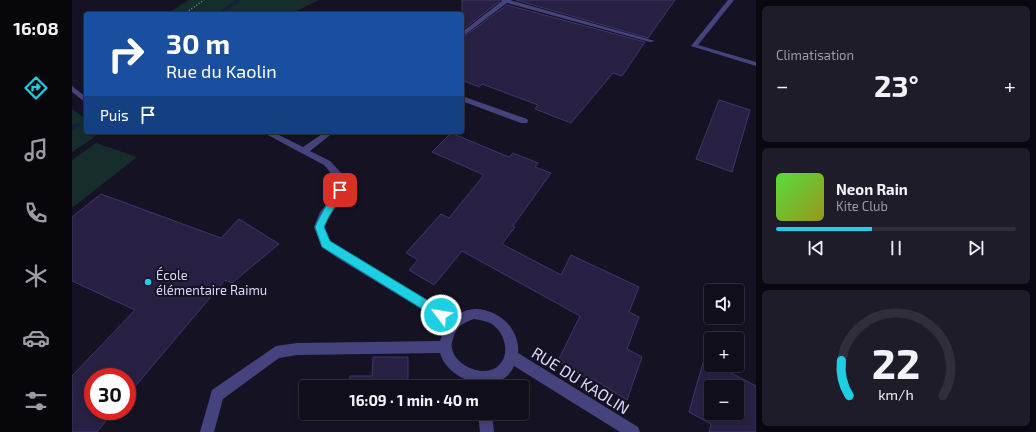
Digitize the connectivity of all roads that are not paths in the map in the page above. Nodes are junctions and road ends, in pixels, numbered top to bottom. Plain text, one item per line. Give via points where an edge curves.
1 (506, 0) edge
2 (731, 0) edge
3 (464, 33) edge
4 (652, 41) dead end
5 (756, 64) edge
6 (72, 88) edge
7 (84, 99) edge
8 (464, 99) edge
9 (524, 121) dead end
10 (270, 134) edge
11 (327, 134) edge
12 (304, 151) junction
13 (454, 322) junction
14 (445, 347) junction
15 (512, 357) junction
16 (477, 380) edge
17 (485, 380) edge
18 (486, 420) edge
19 (207, 432) edge
20 (487, 432) edge
21 (633, 432) edge

1 - 3 street
1 - 4 street
2 - 5 street via 694,46
6 - 7 street
8 - 9 street
10 - 12 street
11 - 12 street
12 - 13 street via 327,163 340,177 340,190 319,227 326,244
13 - 14 street via 449,329
13 - 15 street via 474,314 491,317 504,327 512,341
14 - 16 street via 451,360 463,373
14 - 19 street via 297,349 276,352 217,395
15 - 17 street via 505,369
15 - 21 street, RUE DU KAOLIN
18 - 20 street

